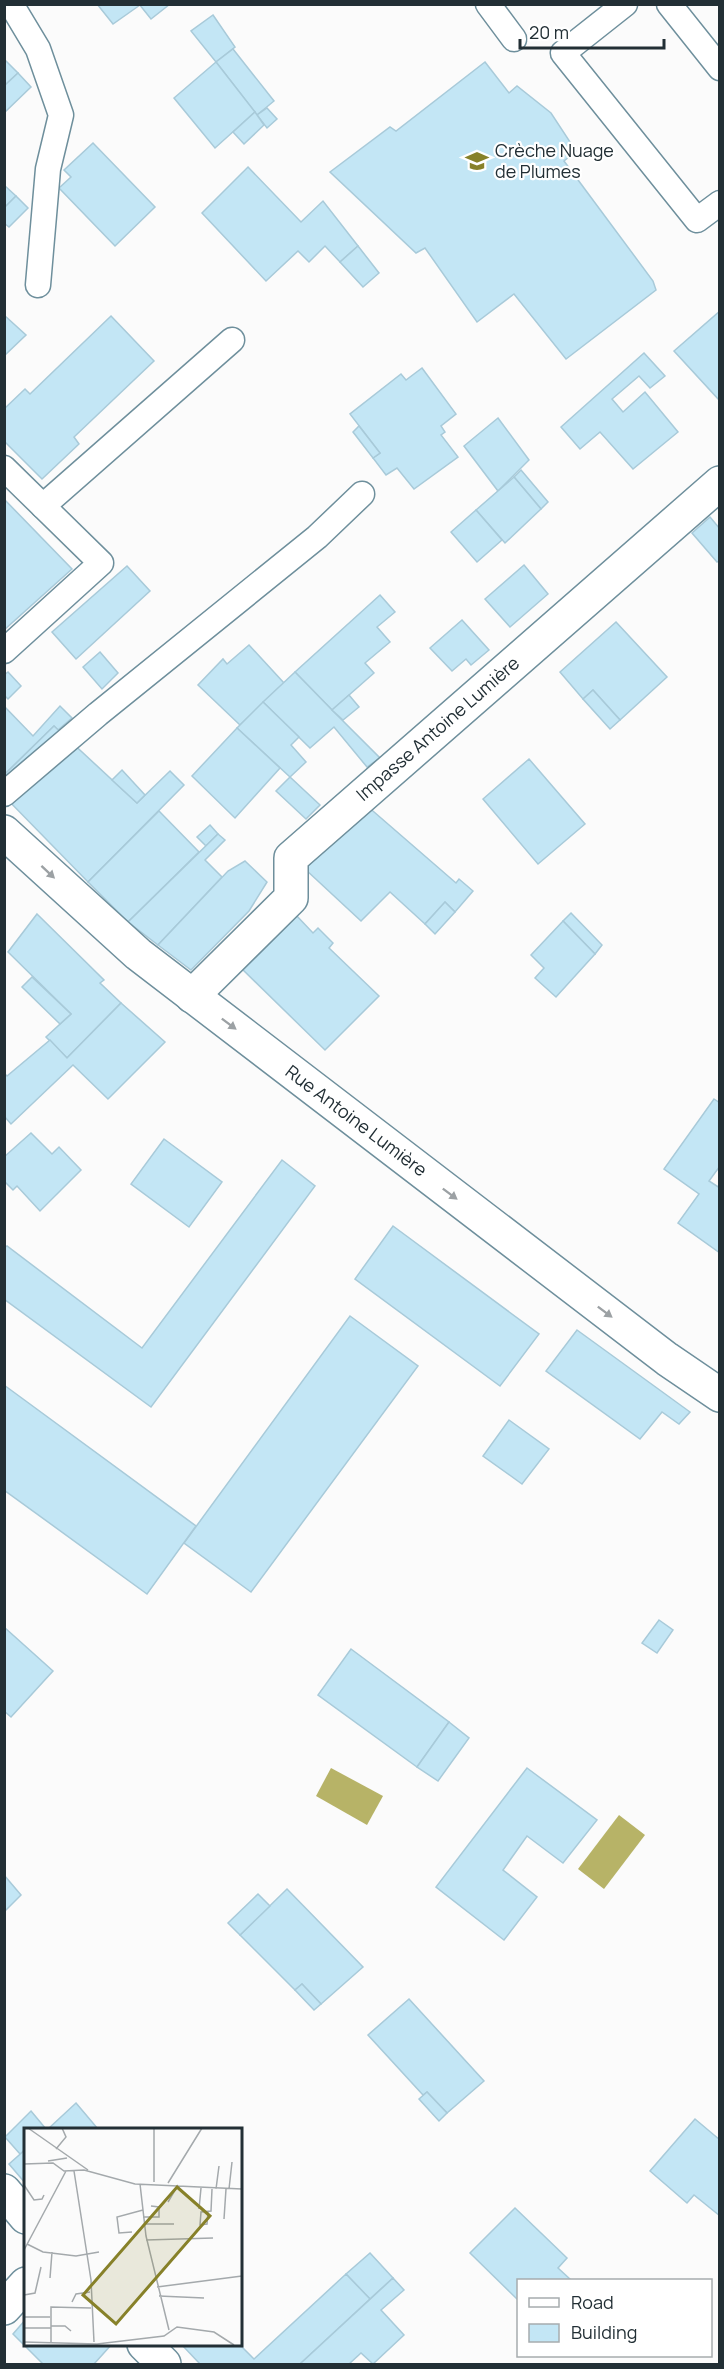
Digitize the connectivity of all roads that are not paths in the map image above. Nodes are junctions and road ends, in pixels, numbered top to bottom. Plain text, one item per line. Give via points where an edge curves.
1 (11, 4) edge
2 (488, 4) edge
3 (625, 4) edge
4 (669, 4) edge
5 (514, 39) dead end
6 (720, 68) edge
7 (720, 203) edge
8 (38, 285) dead end
9 (232, 340) dead end
10 (4, 468) edge
11 (720, 483) edge
12 (362, 494) dead end
13 (43, 506) junction
14 (4, 651) edge
15 (4, 794) edge
16 (4, 832) edge
17 (192, 996) junction
18 (720, 1395) edge
19 (4, 2191) edge
20 (24, 2215) edge
21 (24, 2286) edge
22 (4, 2308) edge
23 (146, 2345) edge
24 (164, 2364) edge

1 - 8 lane via 38,50 61,115 48,169
2 - 5 lane
3 - 7 lane via 563,53 697,220
4 - 6 lane
9 - 13 lane
10 - 13 lane
11 - 17 street, Impasse Antoine Lumière via 291,858 291,898
12 - 15 lane via 316,537
13 - 14 lane via 101,563
16 -> 17 street, Rue Antoine Lumière via 138,954
17 -> 18 street, Rue Antoine Lumière via 667,1359
19 - 20 street
21 - 22 street
23 - 24 street

